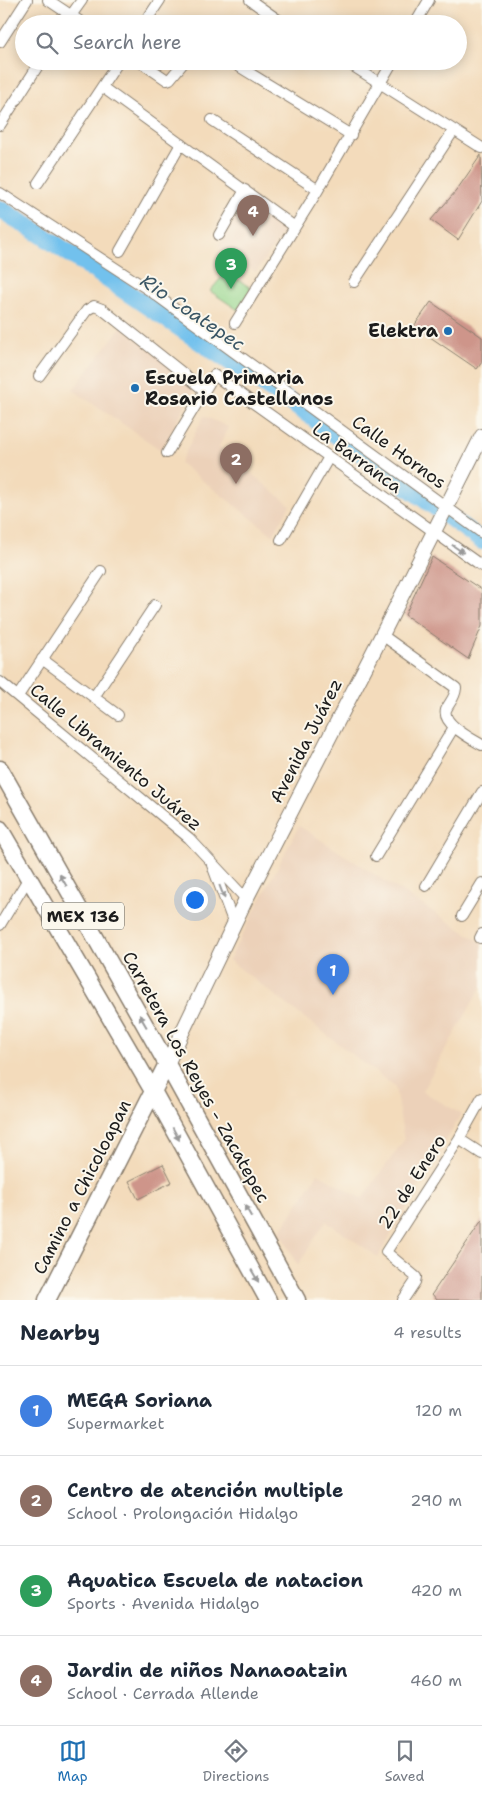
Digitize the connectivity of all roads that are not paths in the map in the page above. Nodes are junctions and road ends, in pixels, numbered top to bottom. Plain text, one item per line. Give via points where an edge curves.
1 (27, 0) edge
2 (48, 0) edge
3 (82, 0) edge
4 (160, 0) edge
5 (250, 0) edge
6 (430, 0) edge
7 (17, 15) edge
8 (64, 15) edge
9 (71, 15) edge
10 (150, 15) edge
11 (271, 15) edge
12 (421, 15) edge
13 (15, 19) edge
14 (0, 42) edge
15 (35, 70) edge
16 (113, 70) edge
17 (152, 70) edge
18 (178, 70) edge
19 (245, 70) edge
20 (359, 70) edge
21 (388, 70) edge
22 (380, 83) junction
23 (102, 87) junction
24 (212, 120) dead end
25 (0, 126) edge
26 (454, 130) junction
27 (351, 135) junction
28 (181, 144) junction
29 (482, 148) edge
30 (38, 183) dead end
31 (245, 190) junction
32 (318, 190) junction
33 (0, 194) edge
34 (295, 226) junction
35 (219, 235) dead end
36 (120, 251) dead end
37 (354, 282) dead end
38 (235, 323) dead end
39 (39, 376) dead end
40 (204, 390) junction
41 (482, 436) edge
42 (167, 454) dead end
43 (329, 457) junction
44 (445, 508) junction
45 (436, 527) junction
46 (482, 533) edge
47 (281, 540) dead end
48 (482, 566) edge
49 (101, 572) dead end
50 (155, 605) dead end
51 (382, 635) junction
52 (42, 659) junction
53 (0, 682) edge
54 (18, 696) junction
55 (94, 698) junction
56 (118, 715) dead end
57 (454, 727) junction
58 (482, 745) edge
59 (0, 769) edge
60 (482, 792) edge
61 (0, 830) edge
62 (376, 856) dead end
63 (210, 859) junction
64 (28, 879) junction
65 (482, 884) edge
66 (426, 886) dead end
67 (246, 900) junction
68 (462, 916) dead end
69 (234, 924) junction
70 (0, 925) edge
71 (167, 1064) junction
72 (153, 1091) junction
73 (482, 1098) edge
74 (459, 1139) junction
75 (482, 1154) edge
76 (47, 1300) edge
77 (268, 1300) edge
78 (297, 1300) edge
79 (403, 1300) edge

1 - 7 street
2 - 8 street
3 - 9 street
4 - 10 street
5 - 11 street
6 - 12 street
13 - 14 street
15 - 25 street
16 - 23 street
17 - 18 street via 164,79 170,79
19 - 27 street
20 - 22 street
21 - 22 street
22 - 26 street
22 - 27 street
23 - 28 street
23 - 30 street
24 - 32 street
26 - 29 street
26 - 37 street
27 - 32 street
28 - 31 street
28 - 36 street
31 - 34 street
31 - 35 street
32 - 34 street
33 - 44 street, Calle Hornos via 149,290
34 - 38 street
39 - 40 street via 94,306
40 - 42 street
40 - 43 street, La Barranca via 214,375
41 - 44 street, Avenida Juárez
43 - 45 street, La Barranca
43 - 47 street
44 - 45 street, Avenida Juárez
44 - 46 street, Calle Hornos
45 -> 48 street, La Barranca
45 - 51 street, Avenida Juárez
49 - 52 street
50 - 55 street
51 - 57 street via 456,688 446,715
51 - 67 street, Avenida Juárez
52 - 54 street
52 - 55 street
53 - 54 street, Calle Libramiento Juárez
54 - 63 street, Calle Libramiento Juárez via 190,838
55 - 56 street
57 - 58 street
57 - 62 street
71 -> 59 main road, Carretera Los Reyes - Zacatepec / MEX 136
60 - 66 street
61 - 64 main road, MEX 136
63 - 67 street, Calle Libramiento Juárez
63 -> 69 street, Calle Libramiento Juárez
64 - 70 street
64 - 72 main road, MEX 136
65 - 68 street
67 - 69 street, Avenida Juárez
69 - 71 street, Avenida Juárez
71 - 72 main road, Camino a Chicoloapan
78 -> 71 main road, Carretera Los Reyes - Zacatepec / MEX 136
72 - 76 main road, Camino a Chicoloapan
72 -> 77 main road, MEX 136
73 - 74 street, 22 de Enero
74 - 75 street
74 - 79 street, 22 de Enero via 386,1252 416,1277

